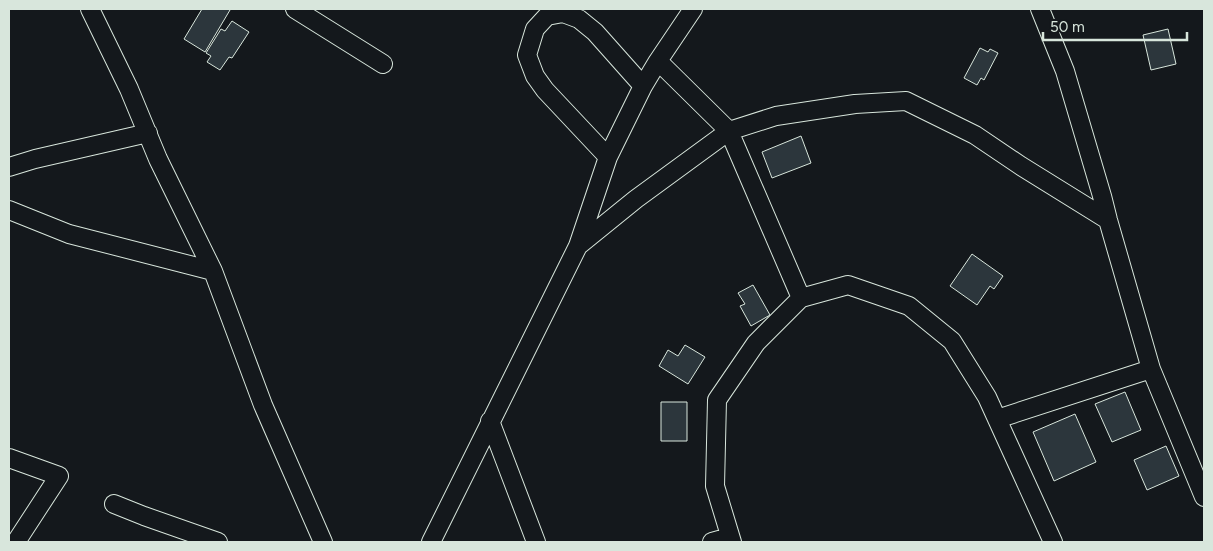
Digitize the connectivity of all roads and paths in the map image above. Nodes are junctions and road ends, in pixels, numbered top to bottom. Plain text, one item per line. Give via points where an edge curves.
1 (295, 9) edge
2 (693, 9) edge
3 (1040, 9) edge
4 (92, 10) edge
5 (658, 61) junction
6 (383, 64) dead end
7 (643, 86) junction
8 (730, 131) junction
9 (148, 133) junction
10 (608, 157) junction
11 (9, 167) edge
12 (9, 210) edge
13 (1108, 220) junction
14 (578, 246) junction
15 (214, 272) junction
16 (801, 298) junction
17 (1151, 369) junction
18 (996, 419) junction
19 (490, 421) junction
20 (9, 458) edge
21 (1204, 497) edge
22 (114, 504) dead end
23 (731, 539) edge
24 (16, 542) edge
25 (218, 542) edge
26 (323, 542) edge
27 (431, 542) edge
28 (536, 542) edge
29 (712, 542) edge
30 (1053, 542) edge

1 - 6 street
2 - 5 street
3 - 13 street via 1065,71
4 - 9 street
5 - 7 street
5 - 8 street
7 - 10 street
7 - 10 street via 595,32 579,19 563,13 547,16 535,29 527,55 535,76
8 - 13 street via 776,116 855,104 906,101 975,135
8 - 14 street
8 - 16 street
9 - 11 street
9 - 15 street
10 - 14 street
12 - 15 street via 69,234
13 - 17 street
14 - 19 street
15 - 26 street via 263,405
16 - 18 street via 848,284 909,306 952,341
16 - 23 street via 756,343 717,400 714,486
17 - 18 street
17 - 21 street
18 - 30 street
19 - 27 street
19 - 28 street
20 - 24 street via 59,476
22 - 25 street
23 - 29 street

